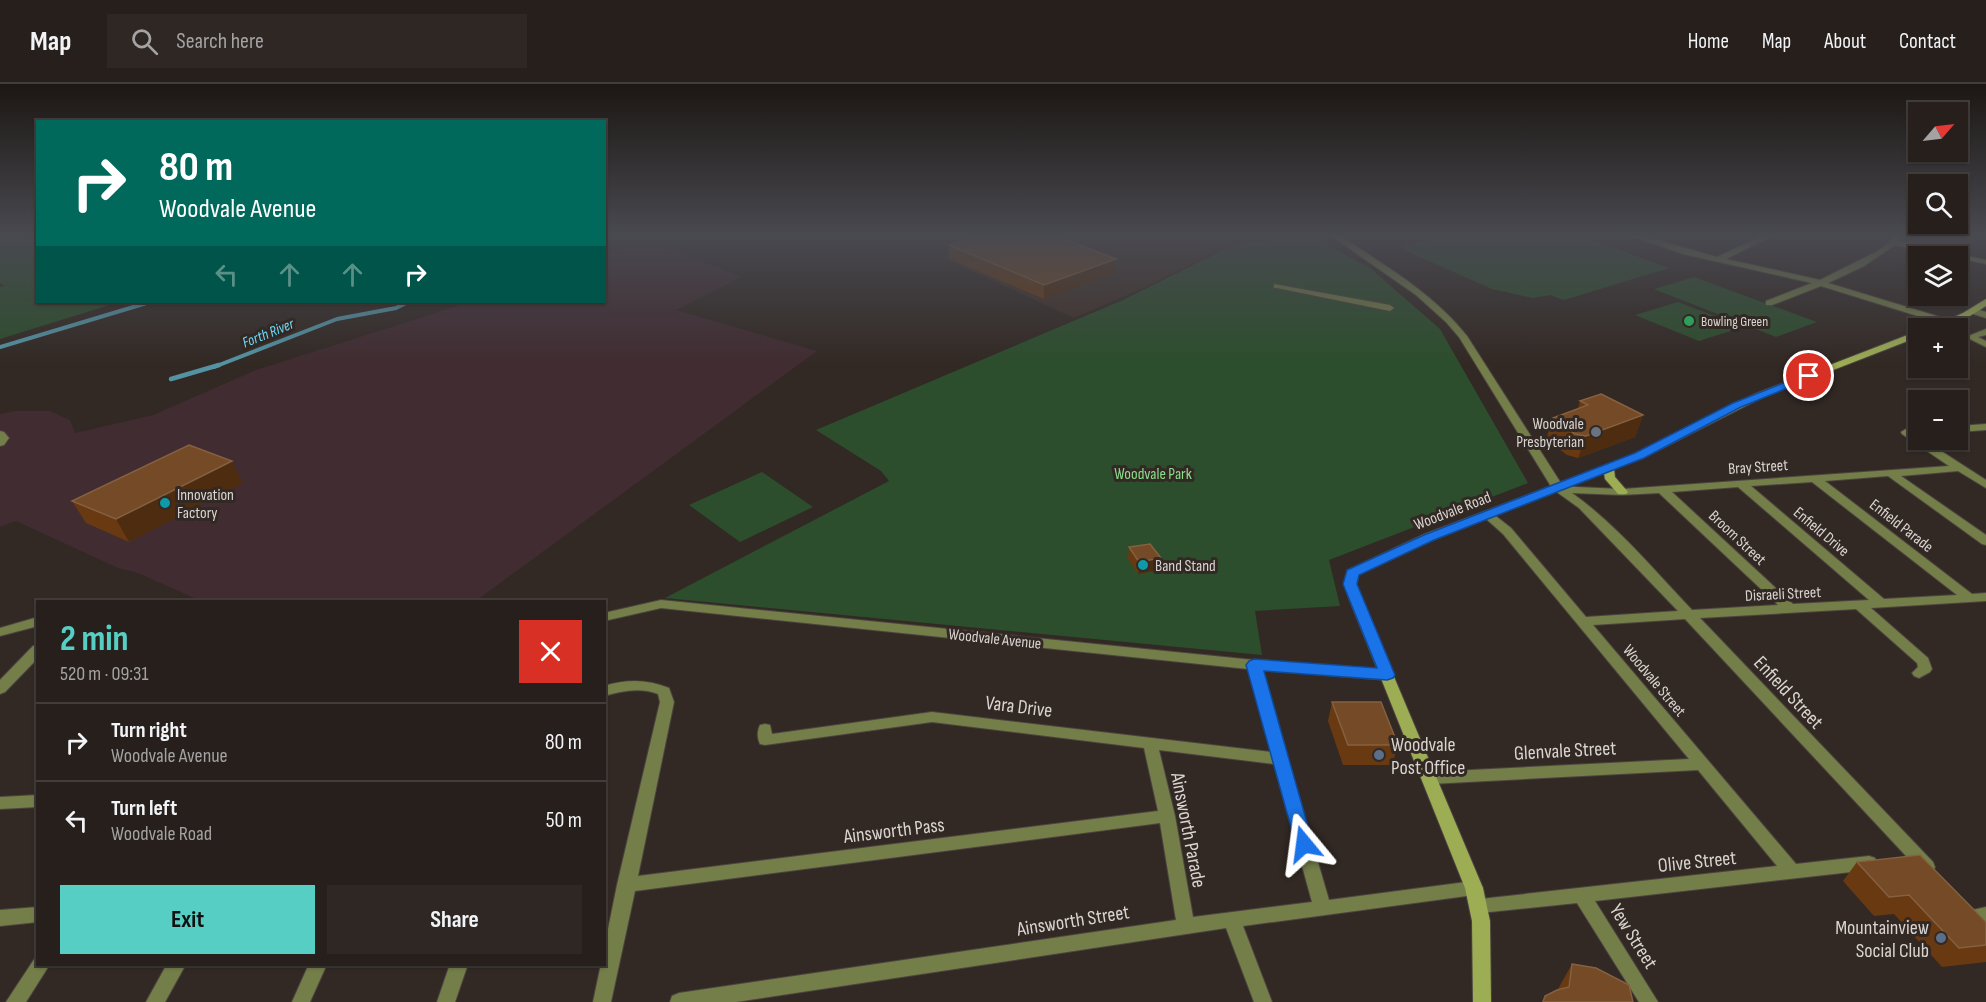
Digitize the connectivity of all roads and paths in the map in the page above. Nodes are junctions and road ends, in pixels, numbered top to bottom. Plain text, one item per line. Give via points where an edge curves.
1 (1399, 278) edge
2 (1798, 278) edge
3 (1832, 278) edge
4 (1821, 283) junction
5 (1277, 286) dead end
6 (1986, 302) edge
7 (1769, 303) dead end
8 (1390, 308) dead end
9 (1973, 311) junction
10 (1986, 315) edge
11 (1934, 318) edge
12 (1960, 318) edge
13 (1986, 332) edge
14 (1908, 338) edge
15 (1986, 344) edge
16 (1986, 427) edge
17 (1968, 428) edge
18 (0, 434) edge
19 (0, 443) edge
20 (1934, 450) edge
21 (1609, 468) junction
22 (1961, 468) junction
23 (1889, 472) junction
24 (1980, 477) edge
25 (1814, 478) junction
26 (1740, 483) junction
27 (1986, 485) edge
28 (1558, 488) junction
29 (1662, 489) junction
30 (1622, 492) junction
31 (1488, 515) junction
32 (1986, 541) edge
33 (1986, 597) edge
34 (1969, 598) junction
35 (1882, 604) junction
36 (1860, 605) junction
37 (1790, 609) junction
38 (1689, 615) junction
39 (606, 617) edge
40 (1582, 621) junction
41 (36, 622) edge
42 (0, 632) edge
43 (36, 651) edge
44 (1254, 665) junction
45 (1919, 673) dead end
46 (1387, 675) junction
47 (0, 689) edge
48 (606, 691) edge
49 (765, 729) dead end
50 (1150, 743) junction
51 (1279, 759) junction
52 (1702, 764) junction
53 (1430, 778) junction
54 (36, 801) edge
55 (0, 803) edge
56 (1167, 816) junction
57 (1918, 857) junction
58 (1792, 872) junction
59 (1934, 874) edge
60 (626, 885) junction
61 (1474, 888) junction
62 (1581, 894) junction
63 (1480, 906) junction
64 (1322, 907) junction
65 (36, 914) edge
66 (0, 918) edge
67 (1232, 920) junction
68 (1186, 926) junction
69 (40, 966) edge
70 (176, 966) edge
71 (317, 966) edge
72 (458, 966) edge
73 (688, 1001) edge
74 (15, 1002) edge
75 (155, 1002) edge
76 (301, 1002) edge
77 (446, 1002) edge
78 (602, 1002) edge
79 (1263, 1002) edge
80 (1482, 1002) edge
81 (1649, 1002) edge

1 - 28 street via 1463,336
2 - 4 street
3 - 4 street
4 - 7 street
4 - 11 street
5 - 8 street
6 - 9 main road
9 - 10 street
9 - 12 main road
13 - 15 street via 1970,337
14 - 21 main road, Woodvale Road via 1758,396
16 - 17 street
18 - 19 street
20 - 22 street
21 - 28 main road, Woodvale Road
21 - 30 main road via 1609,477
22 - 23 street, Bray Street
22 - 24 street
23 - 25 street, Bray Street
23 - 32 street
24 - 27 street
25 - 26 street, Bray Street
25 - 34 street, Enfield Parade
26 - 29 street, Bray Street
26 - 35 street, Enfield Drive
28 - 30 street, Bray Street
28 - 31 main road, Woodvale Road
28 - 38 street, Enfield Street via 1583,506
29 - 30 street, Bray Street
29 - 37 street, Broom Street
31 - 40 street, Woodvale Street via 1507,531
31 - 46 main road, Woodvale Road via 1352,573 1350,584
33 - 34 street, Disraeli Street
34 - 35 street, Disraeli Street
35 - 36 street, Disraeli Street
36 - 37 street, Disraeli Street
36 - 45 street via 1923,661 1926,669
37 - 38 street, Disraeli Street
38 - 40 street, Disraeli Street
38 - 57 street, Enfield Street
39 - 44 street, Woodvale Avenue via 661,604
40 - 52 street, Woodvale Street
41 - 42 street
43 - 47 street
44 - 46 street, Woodvale Avenue
44 - 51 street
46 - 53 main road, Woodvale Road
48 - 60 street via 636,684 653,686 664,691 667,702
49 - 50 street, Vara Drive via 765,740 932,717
50 - 51 street, Vara Drive
50 - 56 street, Ainsworth Parade
51 - 64 street
52 - 53 street, Glenvale Street
52 - 58 street, Woodvale Street
53 - 61 main road, Woodvale Road
54 - 55 street
56 - 60 street, Ainsworth Pass
56 - 68 street, Ainsworth Parade
57 - 58 street, Olive Street
57 - 59 street, Enfield Street
58 - 62 street, Olive Street
60 - 78 street
61 - 63 main road, Woodvale Road
61 - 64 street, Ainsworth Street
62 - 63 street, Olive Street
62 - 81 street, Yew Street
63 - 80 main road, Woodvale Road
64 - 67 street, Ainsworth Street
65 - 66 street
67 - 68 street, Ainsworth Street
67 - 79 street
68 - 73 street, Ainsworth Street
69 - 74 street
70 - 75 street
71 - 76 street
72 - 77 street

